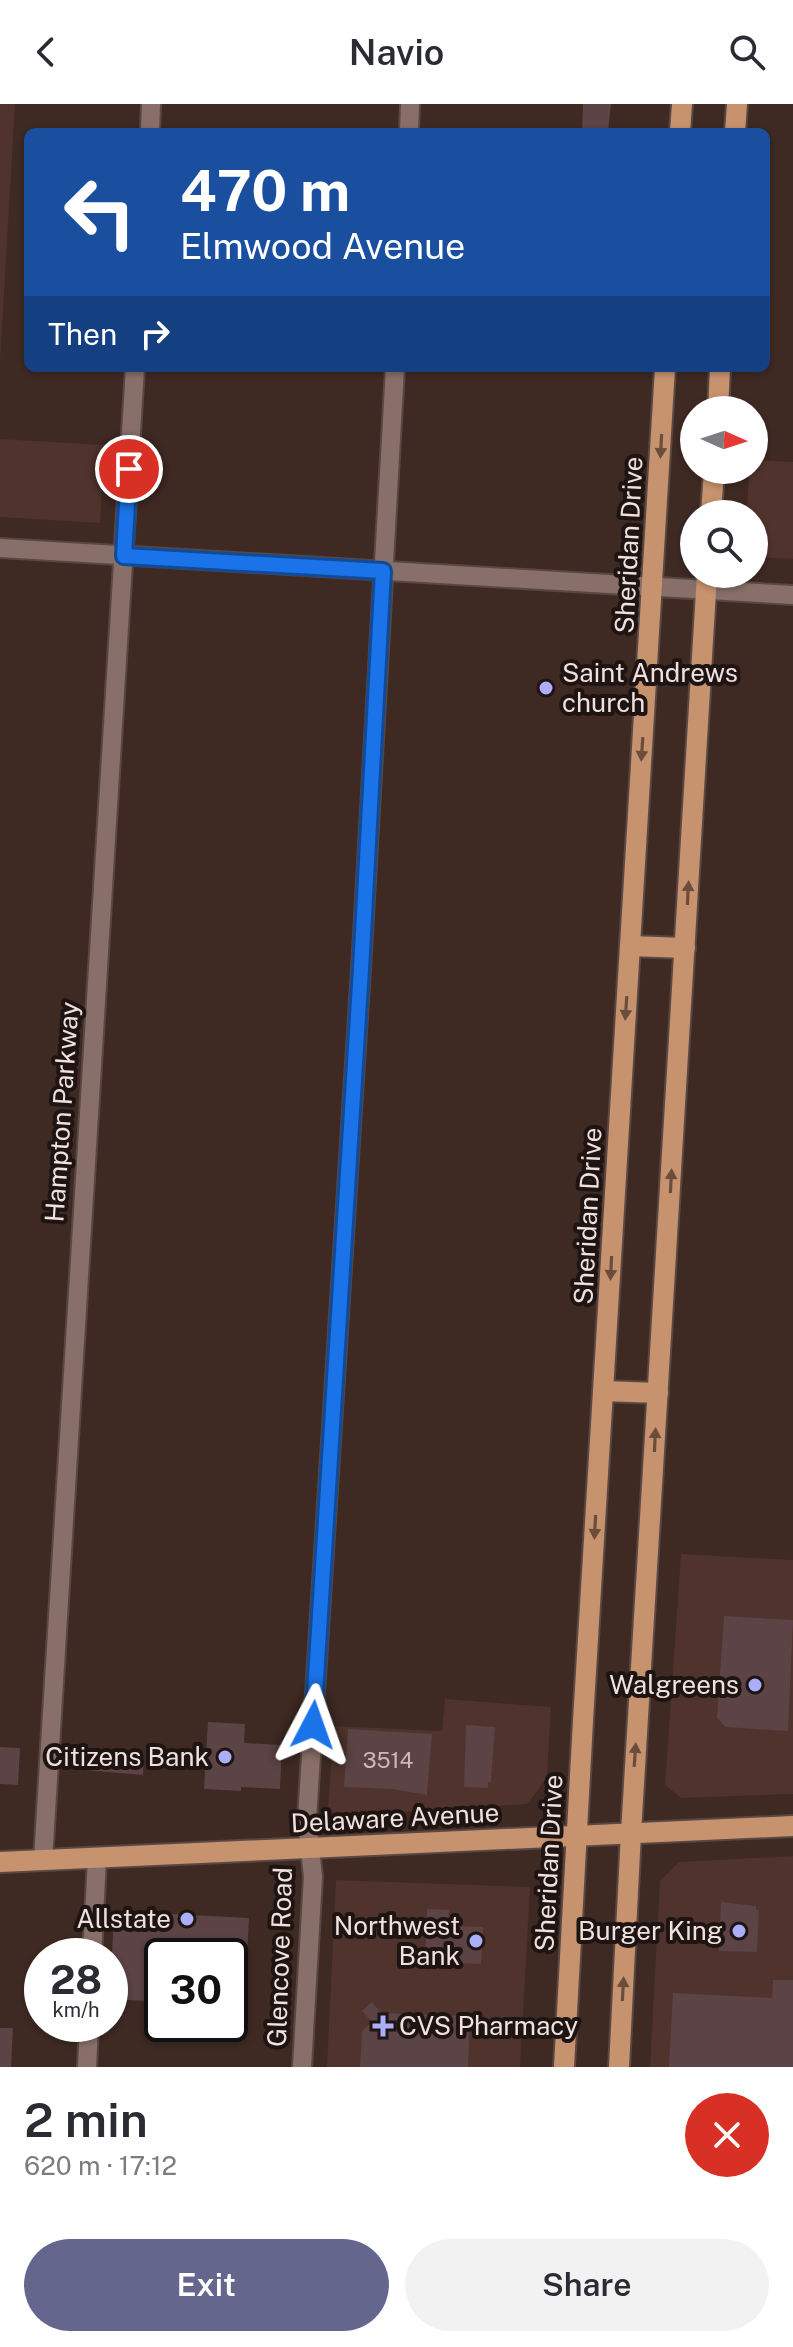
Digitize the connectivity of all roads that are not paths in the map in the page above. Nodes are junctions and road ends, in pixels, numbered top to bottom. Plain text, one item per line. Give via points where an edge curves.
1 (151, 104) edge
2 (410, 104) edge
3 (682, 104) edge
4 (737, 104) edge
5 (150, 128) edge
6 (409, 128) edge
7 (680, 128) edge
8 (735, 128) edge
9 (135, 372) edge
10 (395, 372) edge
11 (665, 372) edge
12 (720, 372) edge
13 (719, 396) edge
14 (0, 548) edge
15 (124, 556) junction
16 (383, 571) junction
17 (680, 584) edge
18 (652, 587) junction
19 (707, 588) edge
20 (747, 588) edge
21 (793, 595) edge
22 (630, 946) junction
23 (685, 948) junction
24 (603, 1391) junction
25 (658, 1393) junction
26 (793, 1826) edge
27 (631, 1833) junction
28 (576, 1836) junction
29 (310, 1848) junction
30 (97, 1858) junction
31 (43, 1860) junction
32 (0, 1862) edge
33 (93, 1938) edge
34 (88, 2042) edge
35 (87, 2067) edge
36 (302, 2067) edge
37 (564, 2067) edge
38 (619, 2067) edge

1 - 5 street
2 - 6 street
3 - 7 main road
4 - 8 main road
9 - 15 street, Hampton Parkway
10 - 16 street, Glencove Road
11 -> 18 main road, Sheridan Drive
12 - 13 main road
14 - 15 street
15 - 16 street
15 - 31 street, Hampton Parkway
16 - 18 street
16 - 29 street, Glencove Road via 307,1819
17 - 18 street
18 -> 22 main road, Sheridan Drive
23 -> 19 main road
20 - 21 street
22 - 23 main road
22 -> 24 main road, Sheridan Drive
25 -> 23 main road
24 - 25 main road
24 -> 28 main road, Sheridan Drive
27 -> 25 main road
26 - 27 main road, Delaware Avenue
27 - 28 main road, Delaware Avenue
38 -> 27 main road
28 - 29 main road, Delaware Avenue
28 - 37 main road, Sheridan Drive
29 - 30 main road, Delaware Avenue
29 - 36 street, Glencove Road via 313,1877
30 - 31 main road, Delaware Avenue
30 - 33 street
31 - 32 main road, Delaware Avenue
34 - 35 street

